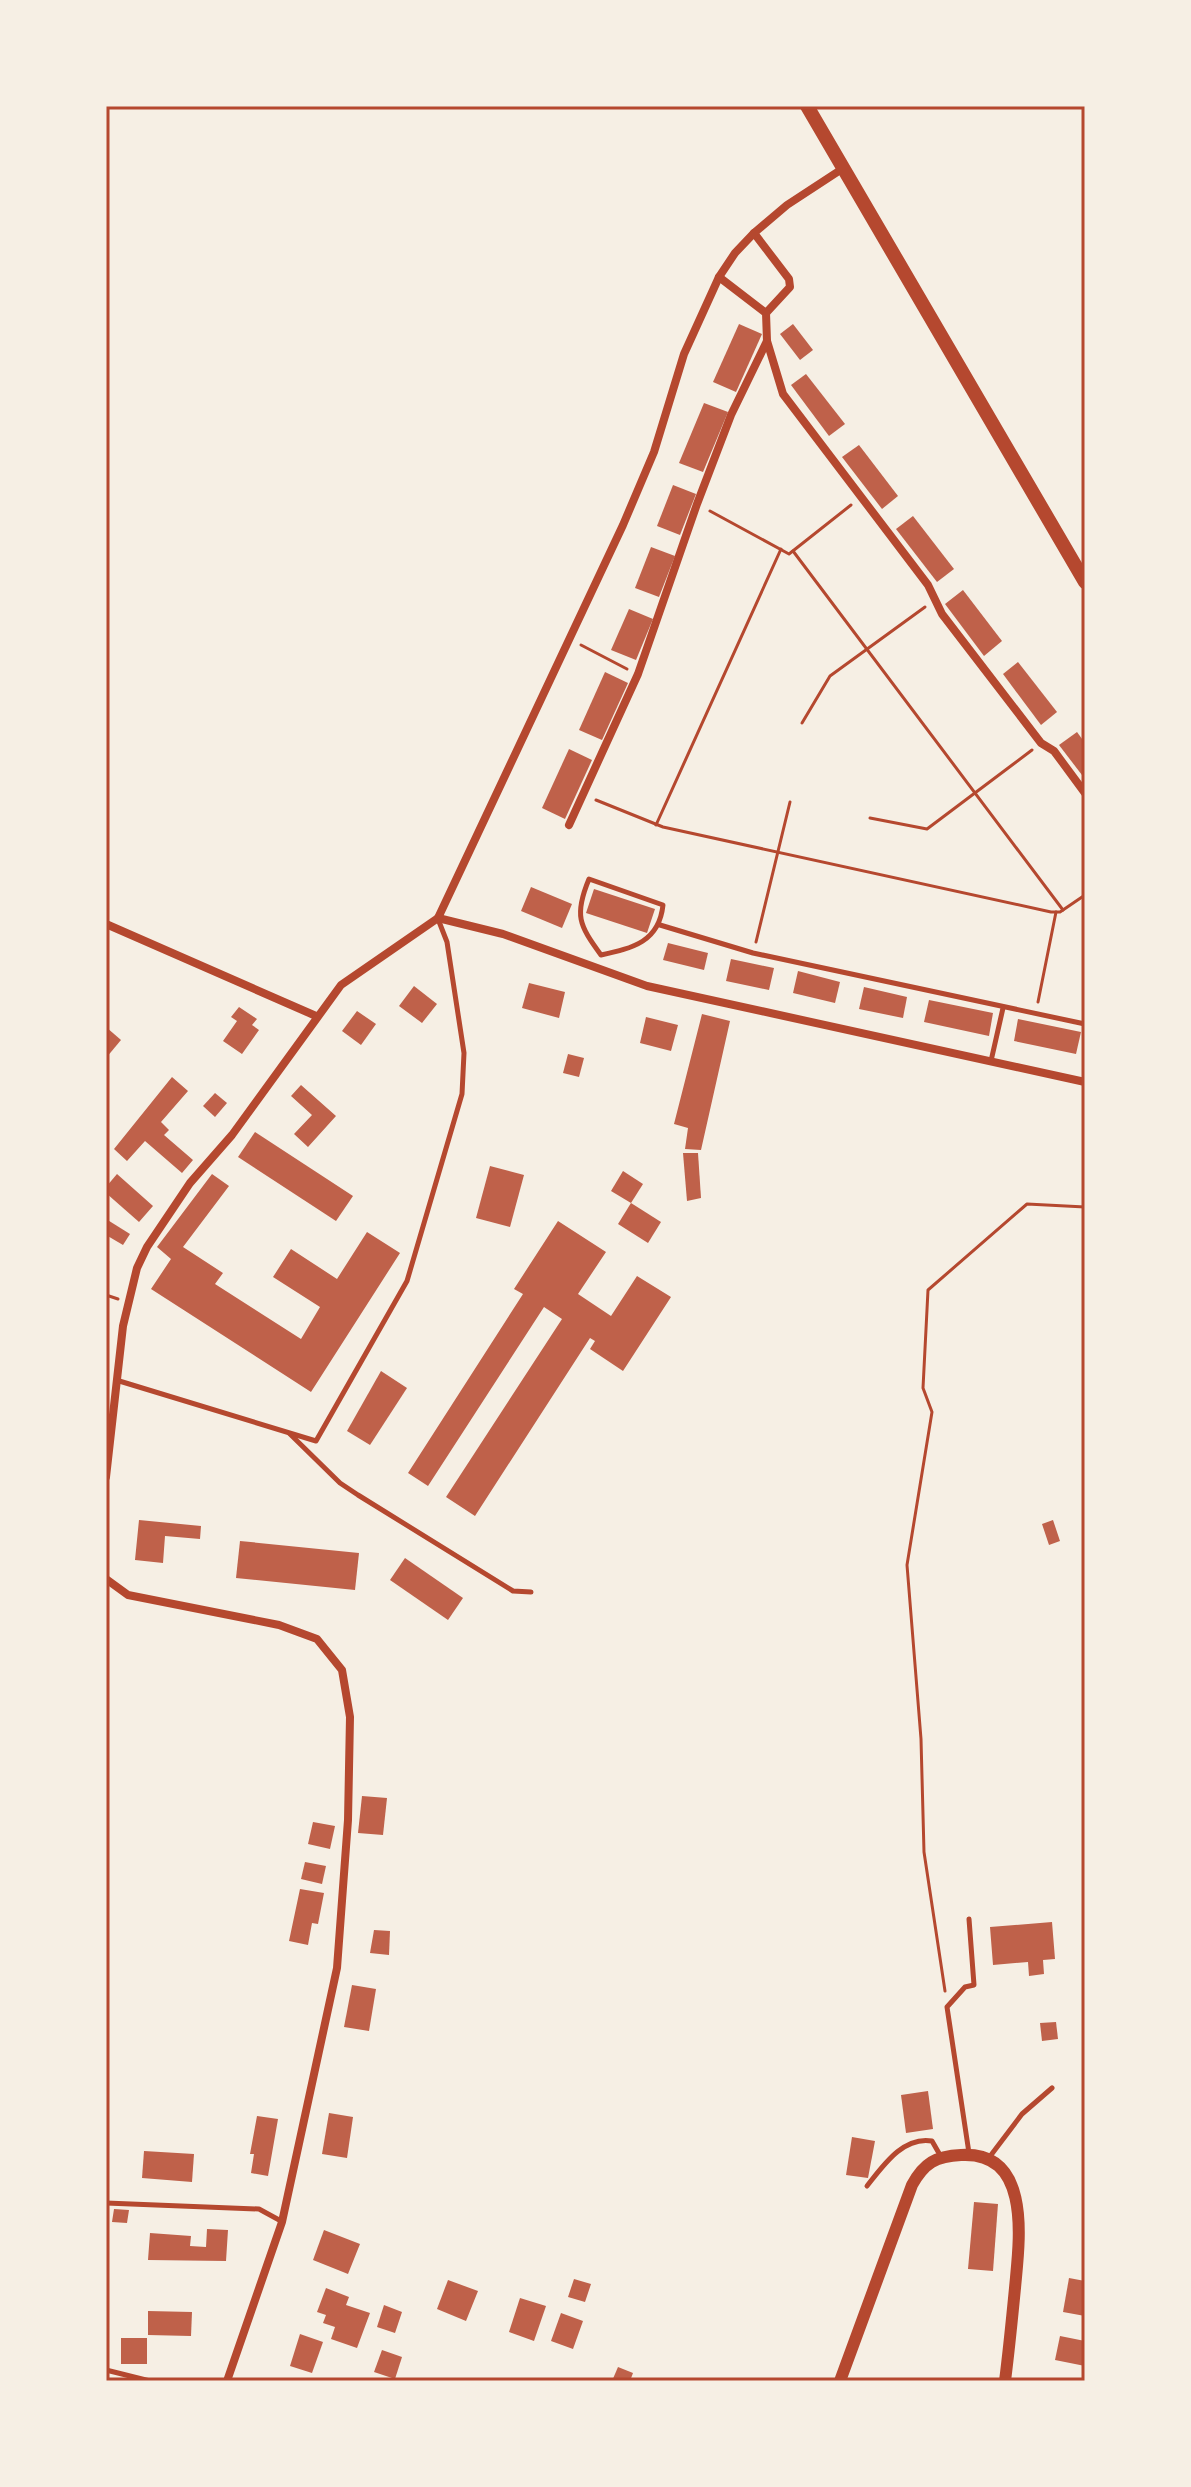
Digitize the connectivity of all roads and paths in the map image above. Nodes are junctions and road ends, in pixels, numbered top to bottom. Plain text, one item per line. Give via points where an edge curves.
1 (807, 106) edge
2 (842, 169) junction
3 (754, 233) junction
4 (719, 277) junction
5 (766, 313) junction
6 (767, 341) junction
7 (860, 499) junction
8 (697, 504) junction
9 (781, 549) junction
10 (793, 551) junction
11 (1085, 582) edge
12 (934, 600) junction
13 (570, 639) junction
14 (867, 650) junction
15 (638, 674) junction
16 (802, 723) dead end
17 (1041, 743) junction
18 (1085, 793) edge
19 (583, 794) junction
20 (976, 795) junction
21 (790, 802) dead end
22 (870, 818) dead end
23 (569, 825) dead end
24 (656, 825) junction
25 (778, 853) junction
26 (1085, 895) edge
27 (1063, 910) junction
28 (1056, 912) junction
29 (438, 918) junction
30 (106, 924) edge
31 (660, 925) junction
32 (753, 953) junction
33 (601, 955) junction
34 (596, 969) junction
35 (1003, 1008) junction
36 (1035, 1013) junction
37 (316, 1016) junction
38 (1085, 1024) edge
39 (991, 1062) junction
40 (1085, 1082) edge
41 (1085, 1207) edge
42 (116, 1380) junction
43 (290, 1433) junction
44 (106, 1477) edge
45 (106, 1579) edge
46 (531, 1592) dead end
47 (969, 1919) dead end
48 (947, 2007) junction
49 (1052, 2088) dead end
50 (969, 2154) junction
51 (941, 2156) junction
52 (987, 2160) junction
53 (867, 2186) dead end
54 (106, 2203) edge
55 (282, 2222) junction
56 (106, 2370) edge
57 (150, 2381) edge
58 (227, 2381) edge
59 (840, 2381) edge
60 (1005, 2381) edge

1 - 2 main road
2 - 3 street
2 - 11 main road
3 - 4 street
3 - 5 street via 789,279 790,287
4 - 5 street
4 - 13 street via 684,354 654,452
5 - 6 street
6 - 7 street via 783,394
6 - 8 street
7 - 10 path
7 - 12 street via 928,585
8 - 9 path
8 - 15 street
9 - 10 path
9 - 24 path
10 - 14 path
12 - 14 path
12 - 17 street
13 - 15 path
13 - 29 street
14 - 16 path via 830,676
14 - 20 path
15 - 19 street
17 - 18 street via 1054,751
17 - 20 path
19 - 23 street
19 - 24 path
20 - 22 path via 927,829
20 - 27 path
21 - 25 path
24 - 25 path
25 - 28 path
25 - 32 path
26 - 27 path
27 - 28 path
28 - 36 path
29 - 34 street via 503,934
29 - 37 street via 341,985
29 - 43 lane via 447,942 464,1053 462,1094 407,1281 387,1322 316,1441
30 - 37 street
31 - 32 lane
31 - 33 lane via 647,940
31 - 33 lane via 663,905 589,879 579,917
32 - 35 lane
33 - 34 lane
34 - 39 street via 647,986
35 - 36 lane
35 - 39 lane
36 - 38 lane
37 - 42 street via 147,1247 128,1302
39 - 40 street
41 - 48 path via 1027,1204 928,1290 923,1388 932,1412 907,1565 924,1852
42 - 43 lane
42 - 44 street
43 - 46 lane via 358,1495 513,1591
45 - 55 street via 128,1595 279,1625 325,1645 342,1670 350,1717 338,1953
47 - 48 lane via 974,1985 965,1987
48 - 50 lane
49 - 52 lane via 1022,2114
50 - 51 street
50 - 52 street
51 - 53 lane via 932,2141 922,2139 895,2154
51 - 59 street via 912,2185
52 - 60 street via 1012,2185 1020,2218
54 - 55 lane via 259,2209
55 - 58 street
56 - 57 lane

